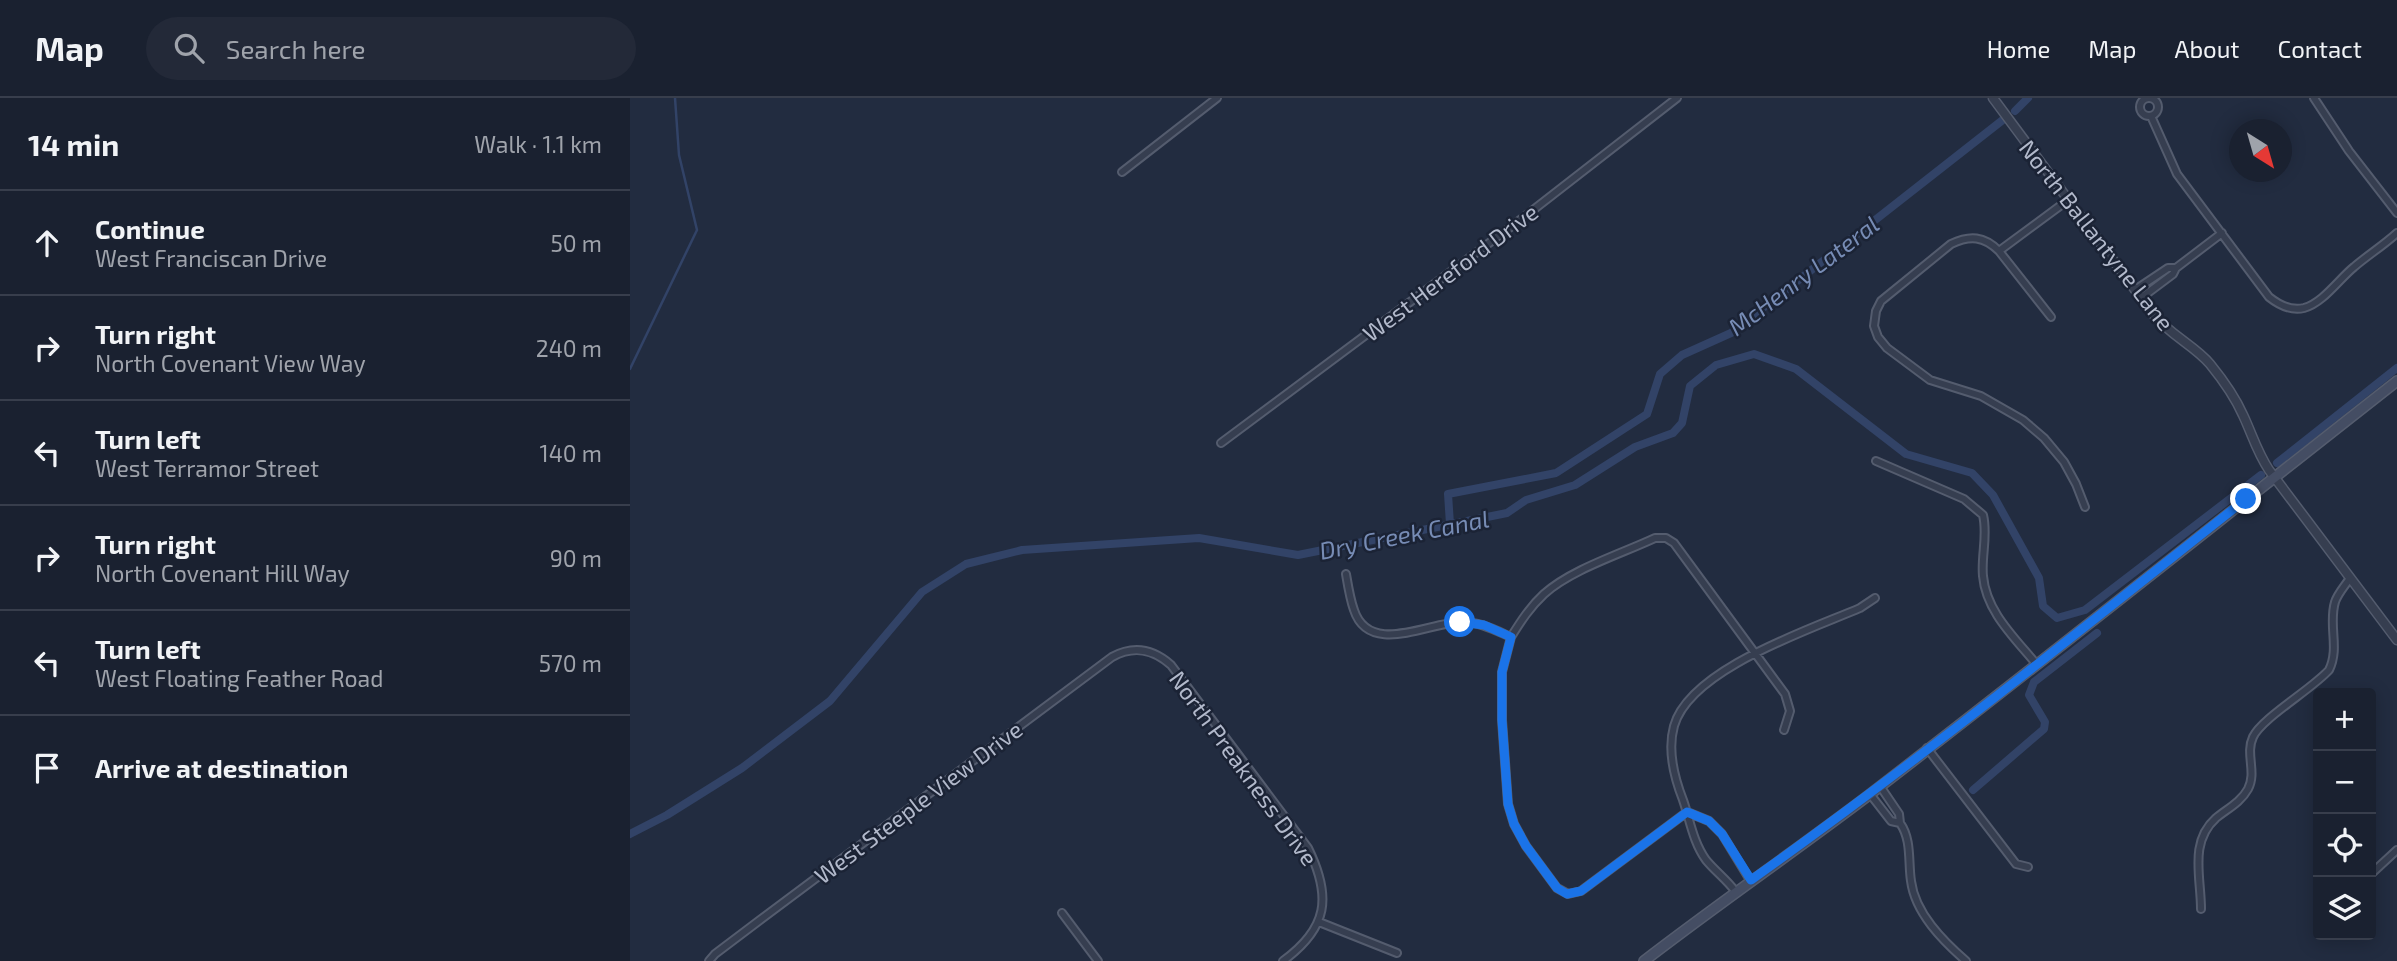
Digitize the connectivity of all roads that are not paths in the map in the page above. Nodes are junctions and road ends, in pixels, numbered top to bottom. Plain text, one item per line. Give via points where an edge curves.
1 (1217, 98) edge
2 (1677, 98) edge
3 (1993, 98) edge
4 (2314, 98) edge
5 (2151, 116) dead end
6 (1122, 172) dead end
7 (2068, 200) junction
8 (2397, 213) edge
9 (2222, 233) junction
10 (2397, 233) edge
11 (1999, 251) junction
12 (2176, 268) junction
13 (2135, 290) junction
14 (2141, 298) junction
15 (2051, 317) dead end
16 (2397, 381) edge
17 (1221, 443) dead end
18 (1876, 461) dead end
19 (2274, 478) junction
20 (2085, 507) dead end
21 (1346, 573) dead end
22 (2350, 578) junction
23 (1875, 598) dead end
24 (1511, 637) junction
25 (2397, 640) edge
26 (1123, 651) joint
27 (1755, 653) junction
28 (2037, 665) junction
29 (1784, 730) dead end
30 (1927, 748) junction
31 (1880, 786) junction
32 (1870, 794) junction
33 (1687, 812) junction
34 (1900, 823) junction
35 (2397, 850) edge
36 (2028, 867) dead end
37 (2376, 869) edge
38 (1751, 880) junction
39 (1735, 891) junction
40 (2201, 909) dead end
41 (1062, 913) dead end
42 (1319, 922) junction
43 (1397, 953) dead end
44 (709, 961) edge
45 (1098, 961) edge
46 (1283, 961) edge
47 (1644, 961) edge
48 (1966, 961) edge

1 - 6 street
2 - 17 street, West Hereford Drive
3 - 7 street, North Ballantyne Lane
4 - 8 street
5 - 9 street via 2176,174
7 - 11 street
7 - 13 street, North Ballantyne Lane
9 - 10 street via 2269,297 2288,308 2315,303
9 - 12 street
11 - 15 street
11 - 20 street via 1974,237 1951,244 1886,295 1875,311 1874,326 1887,348 1930,380 1981,396 2024,420 2064,463
12 - 13 street via 2168,268
12 - 14 street
13 - 14 street, North Ballantyne Lane
14 - 19 street, North Ballantyne Lane via 2165,327 2203,356 2218,375
16 - 19 main road
18 - 28 street via 1964,499 1983,515 1987,598
19 - 22 street, North Ballantyne Lane
19 - 28 main road
21 - 24 street via 1354,612 1369,631 1395,635 1460,622 1484,625
22 - 25 street, North Ballantyne Lane
22 - 40 street via 2334,604 2336,649 2329,670 2256,732 2249,750 2252,770 2247,791 2204,833 2198,850
23 - 27 street
24 - 27 street via 1546,592 1655,538 1666,538
24 - 33 street via 1502,672 1508,804 1526,846 1557,888 1567,894 1581,891
26 - 42 street, North Preakness Drive via 1149,651 1171,666 1308,848 1323,889
26 - 44 street, West Steeple View Drive
27 - 29 street via 1785,694 1790,711
27 - 33 street via 1700,687 1674,727 1671,759
28 - 30 main road
30 - 31 main road
30 - 36 street via 2016,864
31 - 32 main road
31 - 34 street
32 - 34 street via 1891,821
32 - 38 main road
33 - 38 street via 1709,821 1722,834
33 - 39 street via 1706,860
34 - 48 street via 1920,908
35 - 37 street
38 - 39 main road
39 - 47 main road
41 - 45 street
42 - 43 street
42 - 46 street via 1305,944

